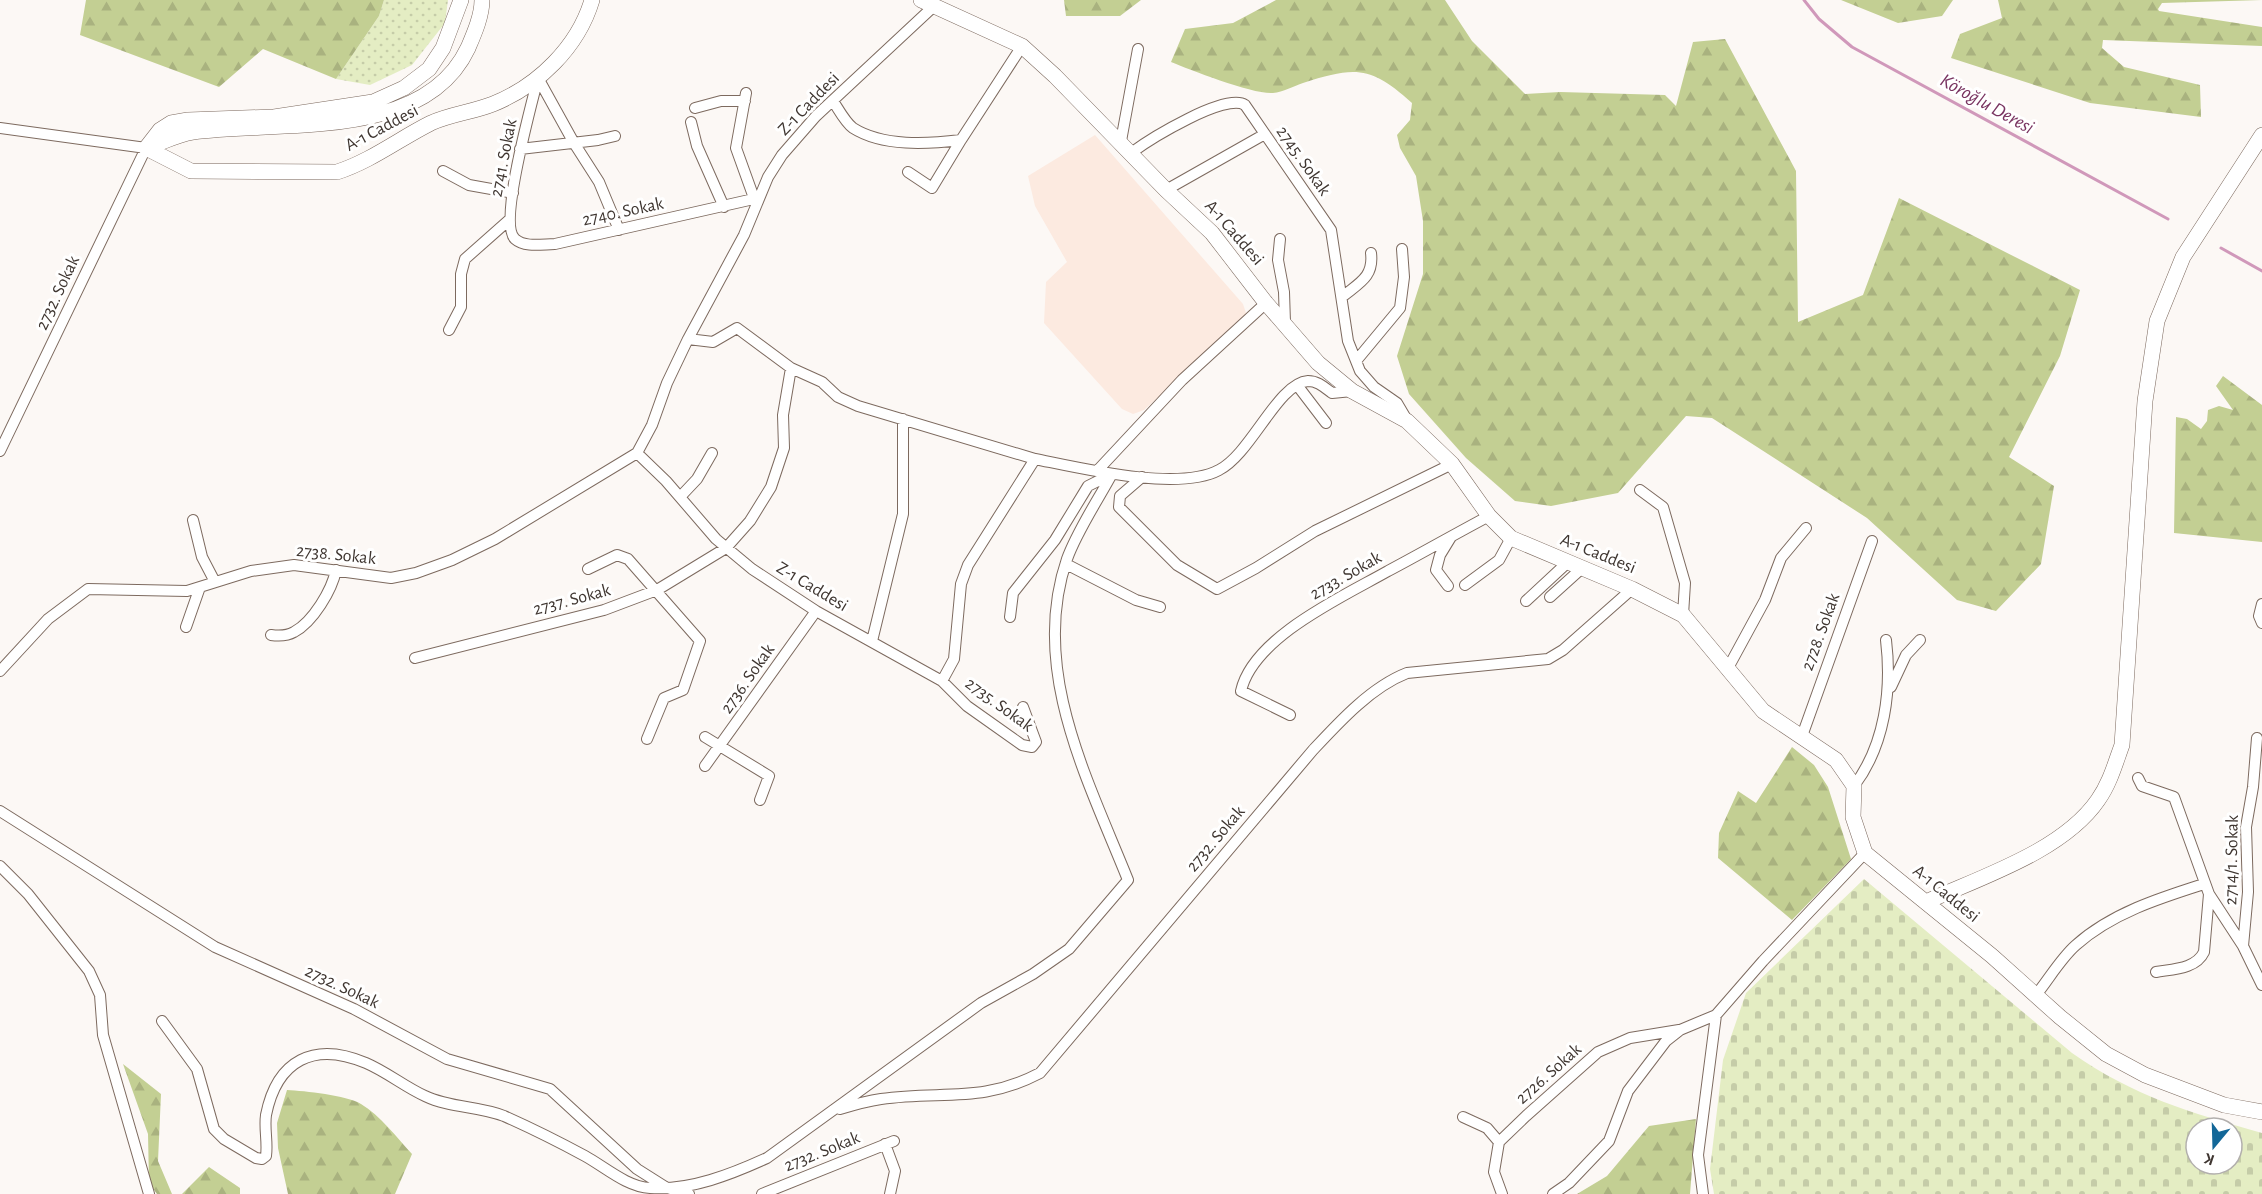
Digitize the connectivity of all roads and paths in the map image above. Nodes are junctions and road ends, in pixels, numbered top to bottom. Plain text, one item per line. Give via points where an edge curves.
1 (461, 0) edge
2 (482, 0) edge
3 (592, 0) edge
4 (927, 3) edge
5 (1022, 46) junction
6 (1138, 49) dead end
7 (538, 78) junction
8 (833, 101) junction
9 (695, 108) dead end
10 (691, 122) dead end
11 (0, 128) edge
12 (1265, 134) junction
13 (2262, 135) edge
14 (615, 136) dead end
15 (961, 140) junction
16 (1121, 141) junction
17 (574, 143) junction
18 (146, 148) junction
19 (520, 149) junction
20 (1131, 153) junction
21 (443, 171) dead end
22 (908, 172) dead end
23 (1166, 190) junction
24 (513, 193) junction
25 (756, 198) junction
26 (724, 207) junction
27 (509, 220) junction
28 (620, 230) junction
29 (1280, 239) dead end
30 (1402, 249) dead end
31 (1371, 253) dead end
32 (1342, 297) junction
33 (1266, 303) junction
34 (1285, 323) junction
35 (448, 330) dead end
36 (688, 339) junction
37 (1356, 361) junction
38 (790, 368) junction
39 (1297, 385) junction
40 (1352, 391) junction
41 (903, 419) junction
42 (1407, 421) junction
43 (1326, 423) dead end
44 (0, 452) edge
45 (637, 453) junction
46 (712, 453) dead end
47 (1035, 459) junction
48 (1452, 464) junction
49 (1097, 471) junction
50 (1112, 474) junction
51 (1142, 477) junction
52 (1640, 490) dead end
53 (680, 497) junction
54 (1489, 516) junction
55 (193, 520) dead end
56 (1806, 528) dead end
57 (1453, 535) junction
58 (1511, 538) junction
59 (1872, 541) dead end
60 (726, 548) junction
61 (1567, 563) junction
62 (1066, 564) junction
63 (588, 568) dead end
64 (1581, 569) junction
65 (336, 570) junction
66 (215, 582) junction
67 (1465, 585) dead end
68 (1448, 586) dead end
69 (200, 587) junction
70 (1632, 589) junction
71 (657, 590) junction
72 (1550, 597) dead end
73 (1526, 601) dead end
74 (2262, 604) edge
75 (1160, 607) dead end
76 (816, 611) junction
77 (1683, 615) junction
78 (1010, 617) dead end
79 (2262, 623) edge
80 (186, 627) dead end
81 (270, 635) dead end
82 (1886, 640) dead end
83 (1920, 640) dead end
84 (872, 641) junction
85 (416, 658) dead end
86 (1728, 668) junction
87 (0, 670) edge
88 (942, 681) junction
89 (1889, 693) junction
90 (1023, 707) dead end
91 (1290, 715) dead end
92 (1802, 736) junction
93 (705, 737) dead end
94 (2257, 738) dead end
95 (646, 740) dead end
96 (719, 747) junction
97 (705, 766) dead end
98 (2138, 778) dead end
99 (1854, 786) junction
100 (760, 800) dead end
101 (2262, 809) edge
102 (0, 811) edge
103 (2250, 812) junction
104 (1865, 853) junction
105 (0, 866) edge
106 (2206, 889) junction
107 (1926, 902) junction
108 (2243, 946) junction
109 (2156, 972) dead end
110 (2262, 985) edge
111 (2036, 995) junction
112 (1716, 1015) junction
113 (162, 1021) dead end
114 (1680, 1030) junction
115 (834, 1110) junction
116 (2262, 1112) edge
117 (1462, 1117) dead end
118 (1499, 1142) junction
119 (667, 1188) junction
120 (634, 1190) edge
121 (149, 1194) edge
122 (689, 1194) edge
123 (762, 1194) edge
124 (890, 1194) edge
125 (1503, 1194) edge
126 (1552, 1194) edge
127 (1703, 1194) edge

1 - 18 main road via 443,48 429,69 404,88 373,102 274,117 171,123
2 - 18 main road via 474,35 449,78 424,98 393,112 294,127 192,132
3 - 7 main road, A-1 Caddesi via 575,36
4 - 5 main road, A-1 Caddesi
4 - 8 street, Z-1 Caddesi
5 - 15 street
5 - 16 main road, A-1 Caddesi
6 - 16 street
7 - 17 street
7 - 18 main road, A-1 Caddesi via 494,104 440,119 360,165 337,172 191,171
7 - 19 street, 2741. Sokak
8 - 15 street via 852,127 873,136 934,143
8 - 25 street, Z-1 Caddesi via 782,155
9 - 25 street via 746,97 736,148
10 - 26 street via 697,146
11 - 18 street
12 - 20 street, 2745. Sokak via 1245,105 1233,102 1186,120
12 - 23 street
12 - 32 street, 2745. Sokak via 1331,230
13 - 107 main road via 2183,257 2157,321 2145,401 2122,745 2109,783 2084,818 2066,834
14 - 17 street
15 - 22 street via 932,188
16 - 20 main road, A-1 Caddesi
17 - 19 street
17 - 28 street via 599,182
18 - 44 street, 2732. Sokak
19 - 24 street, 2741. Sokak
20 - 23 main road, A-1 Caddesi
21 - 24 street via 469,185
23 - 33 main road, A-1 Caddesi via 1212,233
24 - 27 street, 2741. Sokak
25 - 26 street, 2740. Sokak
25 - 36 street, Z-1 Caddesi via 744,235
26 - 28 street, 2740. Sokak
27 - 28 street, 2740. Sokak via 515,240 530,245 555,244
27 - 35 street, 2741. Sokak via 463,264 461,307
29 - 34 street via 1278,260
30 - 37 street via 1400,308
31 - 32 street via 1369,274
32 - 37 street, 2745. Sokak via 1348,341
33 - 34 main road, A-1 Caddesi
33 - 49 street via 1182,380
34 - 40 main road, A-1 Caddesi via 1318,363
36 - 38 street via 713,342 737,328
36 - 45 street, Z-1 Caddesi
37 - 42 street, 2745. Sokak via 1374,387 1397,403
38 - 41 street via 822,382 838,397
38 - 60 street, 2737. Sokak via 783,415 784,448 771,487 750,521
39 - 40 street via 1308,381 1332,393
39 - 43 street
39 - 51 street via 1280,398 1246,447 1220,470 1185,479
40 - 42 main road, A-1 Caddesi
41 - 47 street
41 - 84 street via 903,514
42 - 48 main road, A-1 Caddesi
45 - 53 street, Z-1 Caddesi
45 - 65 street, 2738. Sokak via 495,539 452,560 391,578
46 - 53 street
47 - 49 street
47 - 88 street via 968,565 962,584 954,659
48 - 51 street via 1315,531 1217,589 1177,565 1119,507 1120,496
48 - 54 main road, A-1 Caddesi
49 - 50 street
50 - 51 street
50 - 62 street
50 - 78 street via 1088,486 1046,554 1013,593
52 - 77 street via 1663,507 1685,583
53 - 60 street, Z-1 Caddesi
54 - 57 street, 2733. Sokak
54 - 58 main road, A-1 Caddesi
55 - 66 street via 202,557
56 - 86 street via 1781,558 1765,600
57 - 68 street via 1436,570
57 - 91 street, 2733. Sokak via 1357,586 1288,630 1256,664 1241,691
58 - 61 main road, A-1 Caddesi
58 - 67 street via 1499,560
59 - 92 street, 2728. Sokak
60 - 71 street, 2737. Sokak
60 - 76 street, Z-1 Caddesi
61 - 64 main road, A-1 Caddesi
61 - 73 street
62 - 75 street via 1136,600
62 - 115 street, 2732. Sokak via 1056,601 1054,648 1071,737 1128,880 1069,949 981,1003
63 - 71 street via 623,555
64 - 70 main road, A-1 Caddesi
64 - 72 street
65 - 66 street, 2738. Sokak via 294,565 251,571
65 - 81 street via 324,601 296,631
66 - 69 street, 2738. Sokak
69 - 80 street
69 - 87 street, 2738. Sokak via 187,591 88,589 48,619
70 - 77 main road, A-1 Caddesi
70 - 115 street, 2732. Sokak via 1563,650 1548,658 1418,671 1391,679 1313,750 1040,1073 984,1094 881,1099
71 - 85 street, 2737. Sokak via 604,610
71 - 95 street via 700,641 683,690 664,698
74 - 79 street
76 - 84 street, Z-1 Caddesi
76 - 96 street, 2736. Sokak
77 - 86 main road, A-1 Caddesi
82 - 89 street
83 - 89 street via 1906,655
84 - 88 street, Z-1 Caddesi
86 - 92 main road, A-1 Caddesi via 1763,711
88 - 90 street, 2735. Sokak via 967,706 1022,745 1034,746 1033,730
89 - 99 street via 1870,761
92 - 99 main road, A-1 Caddesi via 1836,760
93 - 96 street
94 - 103 street, 2714/1. Sokak
96 - 97 street, 2736. Sokak
96 - 100 street via 769,776
98 - 106 street via 2142,786 2174,796
99 - 104 main road via 1853,817
101 - 103 street
102 - 119 street, 2732. Sokak via 215,947 354,1009 447,1059 550,1089 637,1169
103 - 108 street, 2714/1. Sokak
104 - 107 main road, A-1 Caddesi
104 - 112 street, 2726. Sokak
105 - 121 street via 28,894 89,971 100,994 103,1035
106 - 108 street
106 - 109 street via 2204,951 2200,959 2192,965
106 - 111 street via 2155,899 2121,915 2076,945
107 - 111 main road, A-1 Caddesi
108 - 110 street
111 - 116 main road, A-1 Caddesi via 2106,1054 2145,1075 2224,1105
112 - 114 street, 2726. Sokak
112 - 127 street via 1698,1155
113 - 120 street, 2732. Sokak via 197,1069 214,1130 235,1147 262,1159 266,1156 266,1118 275,1086 298,1060 324,1053 367,1063 440,1102 505,1116 583,1155
114 - 118 street, 2726. Sokak via 1630,1038 1598,1052
114 - 126 street, 2726. Sokak via 1666,1041 1628,1091 1609,1141 1569,1183
115 - 119 street, 2732. Sokak via 767,1158 741,1170
117 - 118 street via 1487,1128
118 - 125 street via 1494,1172
119 - 120 street, 2732. Sokak
119 - 122 street, 2732. Sokak
123 - 124 street, 2732. Sokak via 889,1143 896,1171

